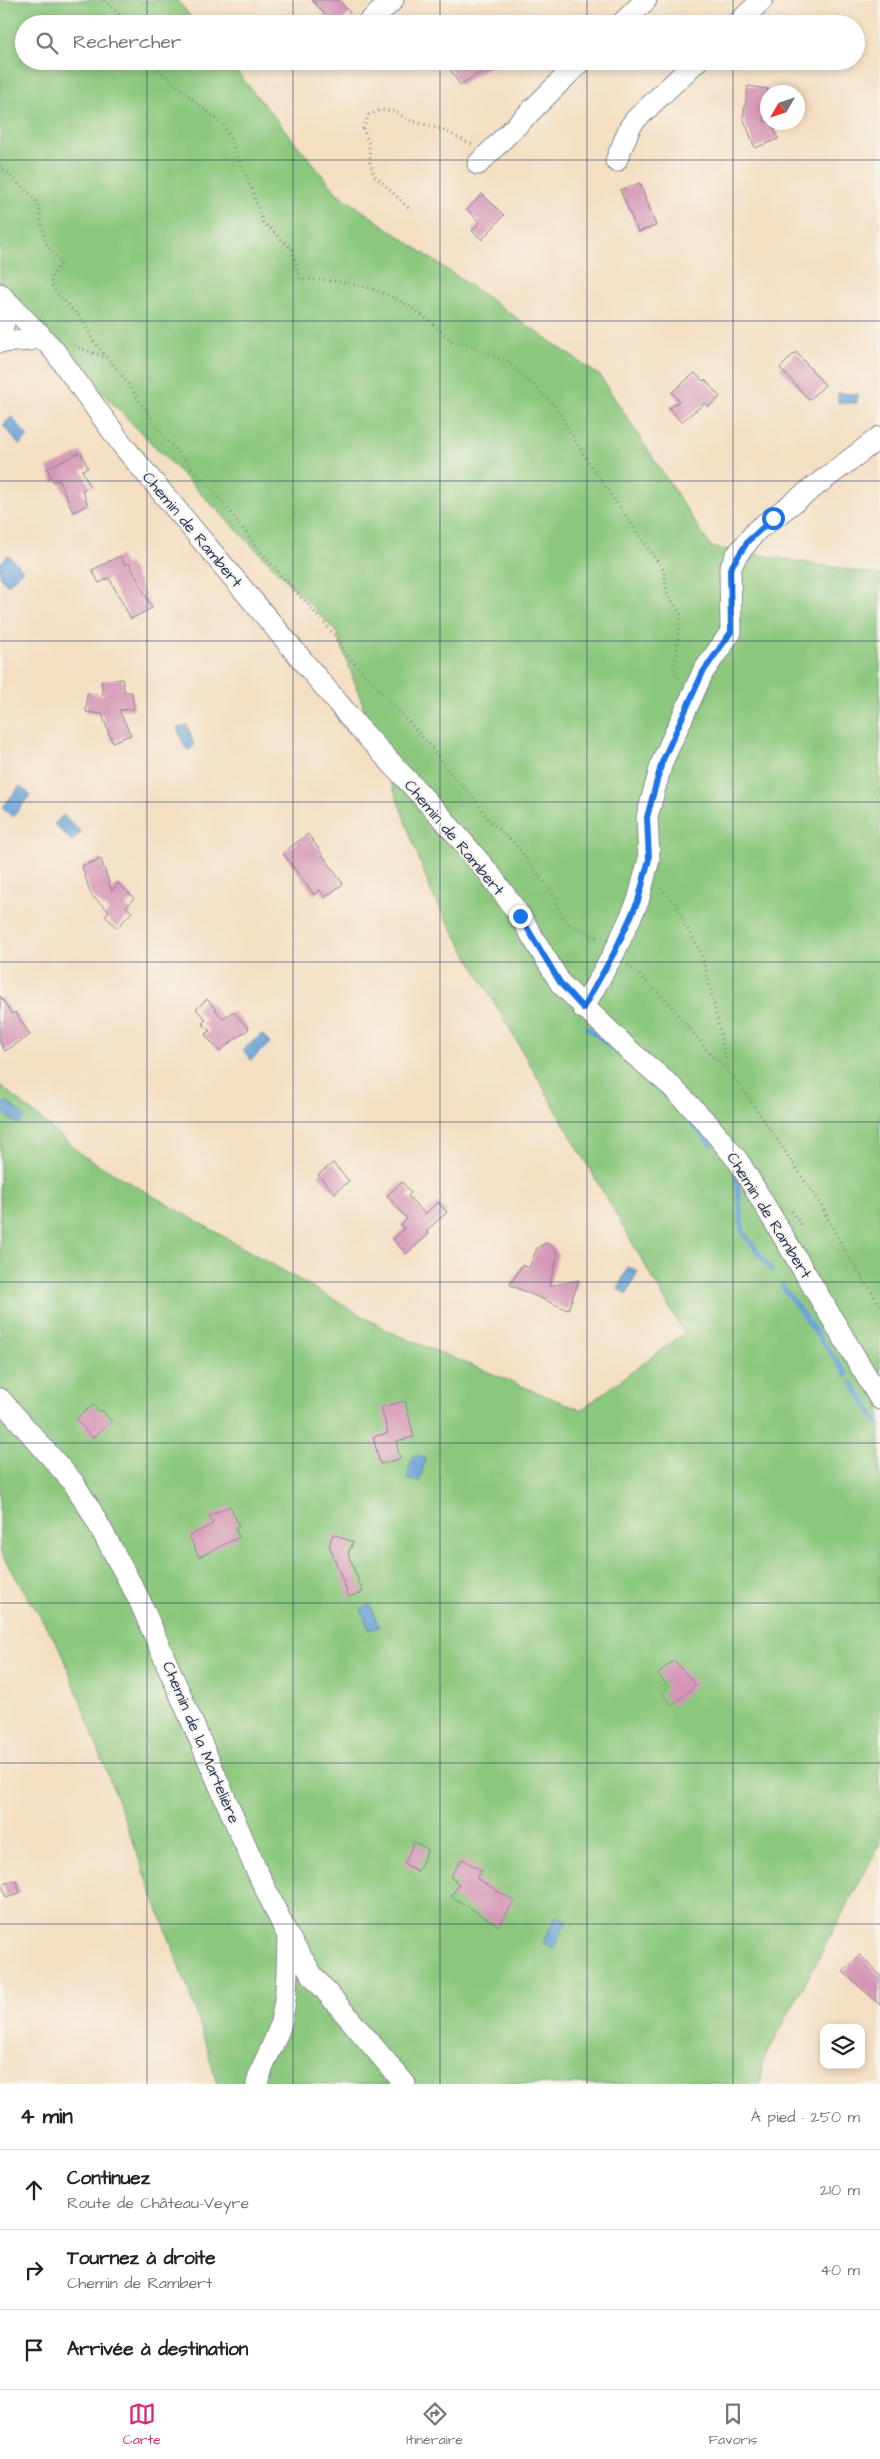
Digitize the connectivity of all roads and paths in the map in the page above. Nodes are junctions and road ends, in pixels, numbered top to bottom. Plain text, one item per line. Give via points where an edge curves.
1 (104, 0) edge
2 (393, 0) edge
3 (646, 0) edge
4 (762, 0) edge
5 (120, 15) edge
6 (377, 15) edge
7 (630, 15) edge
8 (746, 15) edge
9 (159, 70) edge
10 (572, 70) edge
11 (688, 70) edge
12 (484, 159) joint
13 (616, 161) dead end
14 (0, 166) edge
15 (412, 211) dead end
16 (6, 299) edge
17 (39, 332) junction
18 (0, 337) edge
19 (0, 342) edge
20 (53, 349) junction
21 (106, 357) junction
22 (880, 437) edge
23 (691, 699) junction
24 (645, 873) junction
25 (614, 953) junction
26 (583, 1008) junction
27 (728, 1071) junction
28 (880, 1305) edge
29 (0, 1399) edge
30 (880, 1399) edge
31 (288, 1936) junction
32 (257, 2084) edge
33 (405, 2084) edge

1 - 5 path
2 - 6 street
3 - 7 street
4 - 8 street
9 - 23 path via 225,127 263,222 292,249 300,279 352,283 397,297 434,324 452,342 464,343 508,362 555,406 583,454 664,571 667,593 681,615 674,670
10 - 12 street
11 - 13 street via 635,120
12 - 15 path via 443,130 409,120 393,111 380,110 368,115 363,129 374,175
14 - 21 path via 35,199 46,242 61,264 52,275 54,290 83,320 93,341
16 - 17 street, Chemin de Rambert
16 - 18 street via 7,310
17 - 19 street via 30,340
17 - 20 street, Chemin de Rambert
20 - 21 path via 67,345
20 - 26 street, Chemin de Rambert via 124,447 359,728 489,874 520,916 561,984
21 - 25 path via 164,437 221,500 350,658 429,744 489,820 516,845 553,894 560,914 568,922 604,940
22 - 23 street via 757,530 736,556 730,569 731,632 703,672
23 - 24 street via 662,762 647,817 649,859
24 - 25 street via 638,901
24 - 27 path via 678,906 684,925 700,951
25 - 26 street
25 - 27 path via 667,1001 715,1060
26 - 30 street, Chemin de Rambert via 671,1086 739,1162
27 - 28 path via 760,1112 820,1203 842,1246
29 - 31 street, Chemin de la Martelière via 73,1482 138,1597
31 - 32 street via 286,1993 280,2027
31 - 33 street, Chemin de la Martelière via 313,1976

